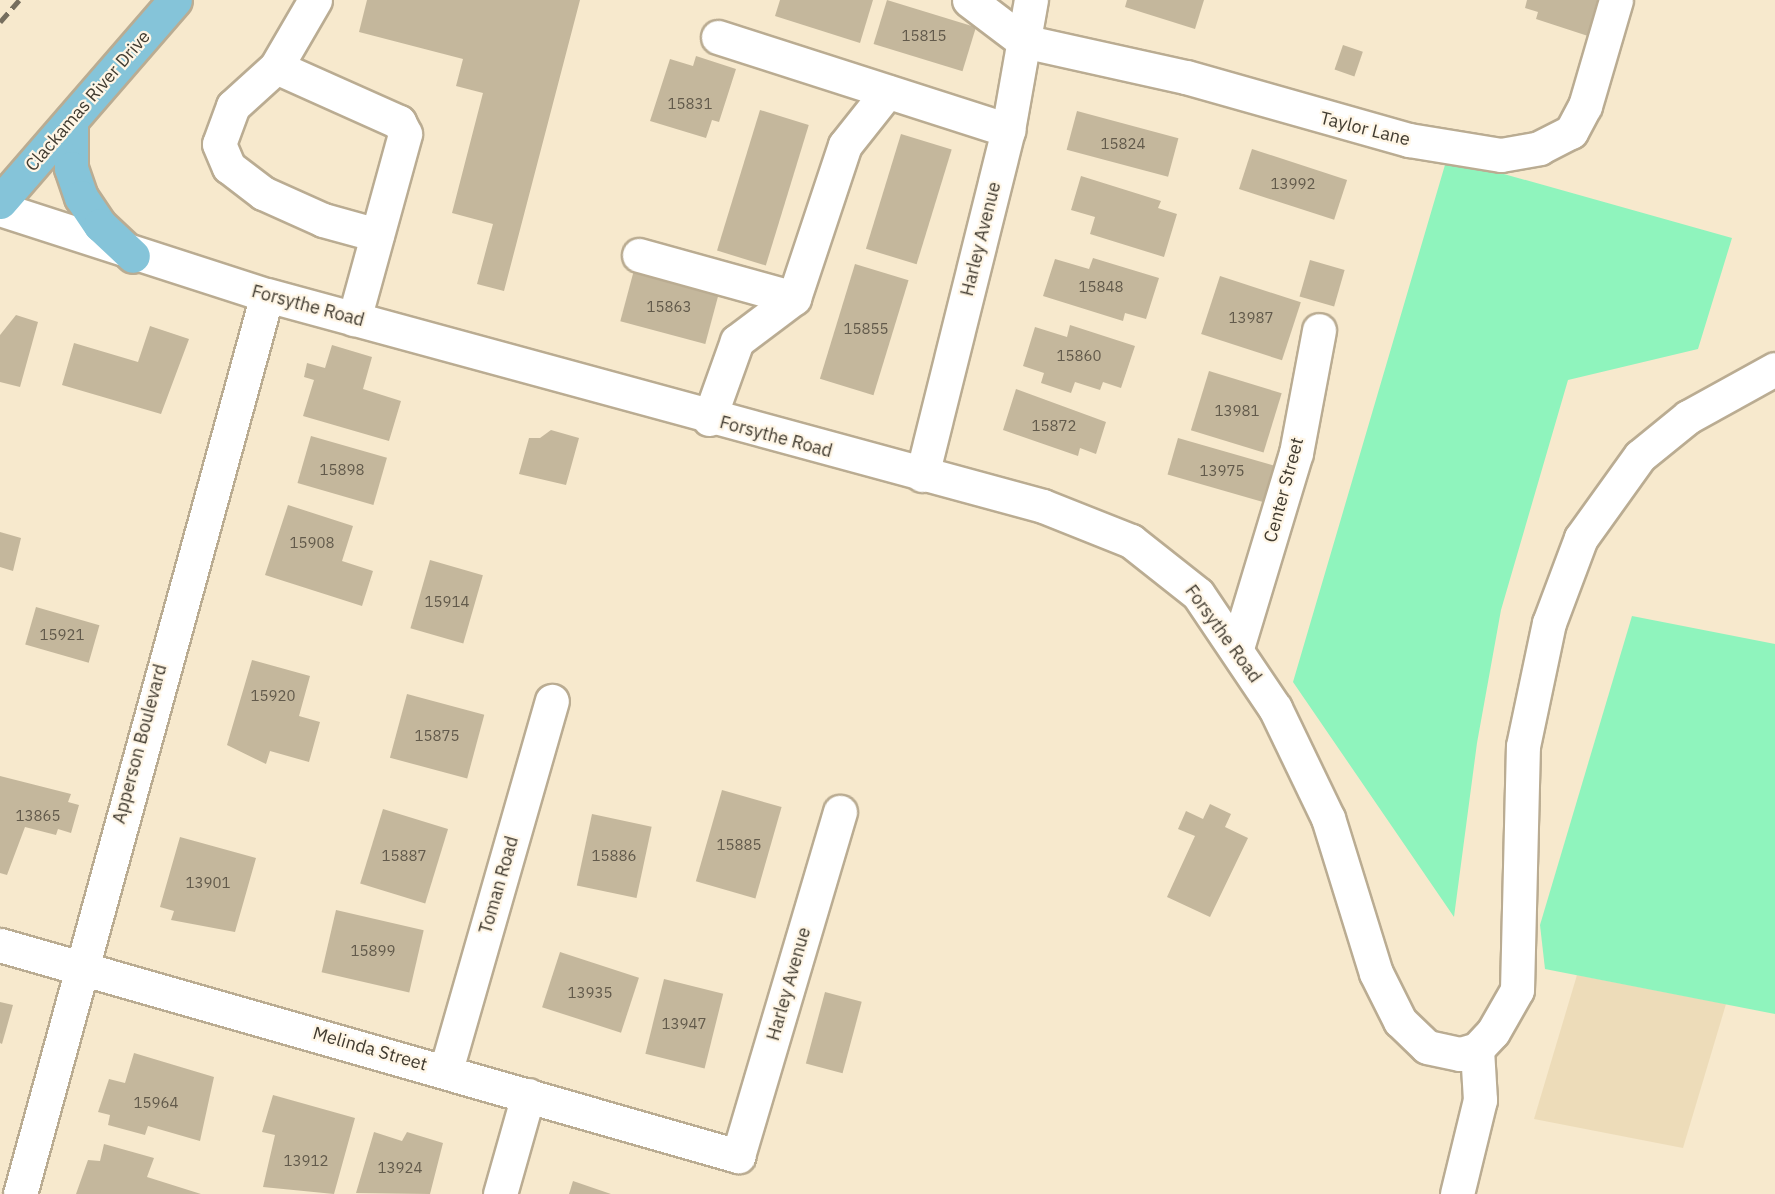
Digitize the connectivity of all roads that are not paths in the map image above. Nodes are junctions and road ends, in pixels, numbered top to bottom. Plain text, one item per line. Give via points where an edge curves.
1 (175, 0) edge
2 (315, 0) edge
3 (969, 0) edge
4 (1031, 0) edge
5 (1616, 0) edge
6 (718, 37) dead end
7 (1023, 41) junction
8 (276, 67) junction
9 (886, 92) junction
10 (71, 121) junction
11 (1008, 130) junction
12 (0, 202) edge
13 (0, 209) edge
14 (377, 235) junction
15 (639, 255) dead end
16 (133, 256) junction
17 (267, 295) junction
18 (794, 298) junction
19 (354, 319) junction
20 (1319, 330) dead end
21 (1775, 369) edge
22 (709, 419) junction
23 (922, 475) junction
24 (1237, 648) junction
25 (552, 701) dead end
26 (840, 812) dead end
27 (0, 945) edge
28 (80, 968) junction
29 (1477, 1049) junction
30 (446, 1070) junction
31 (528, 1095) junction
32 (738, 1156) joint
33 (20, 1194) edge
34 (500, 1194) edge
35 (1457, 1194) edge

1 - 10 main road, Clackamas River Drive
2 - 8 street
3 - 7 street
4 - 7 street, Harley Avenue
5 - 7 street, Taylor Lane via 1585,106 1571,132 1539,148 1501,155 1451,149 1272,105 1186,77
6 - 9 street
7 - 11 street, Harley Avenue
8 - 14 street via 399,122 405,134
8 - 14 street via 233,106 219,144 229,167 263,193 323,220
9 - 11 street
9 - 18 street via 845,145
10 - 12 main road, Clackamas River Drive
10 - 16 main road via 71,168 81,197 100,225
11 - 23 street, Harley Avenue
13 - 16 street, Forsythe Road
14 - 19 street
15 - 18 street
16 - 17 street, Forsythe Road
17 - 19 street, Forsythe Road
17 - 28 street, Apperson Boulevard
18 - 22 street via 737,341
19 - 22 street, Forsythe Road
20 - 24 street, Center Street via 1296,453
21 - 29 street via 1688,417 1640,456 1595,513 1570,564 1543,643 1523,746 1517,990 1508,1014
22 - 23 street, Forsythe Road
23 - 24 street, Forsythe Road via 1071,515 1131,541 1198,594
24 - 29 street, Forsythe Road via 1290,736 1328,818 1389,1004 1427,1047 1460,1054
25 - 30 street, Toman Road
26 - 32 street, Harley Avenue
27 - 28 street, Melinda Street
28 - 30 street, Melinda Street
28 - 33 street, Apperson Boulevard
29 - 35 street via 1480,1100
30 - 31 street, Melinda Street
31 - 32 street, Melinda Street
31 - 34 street

